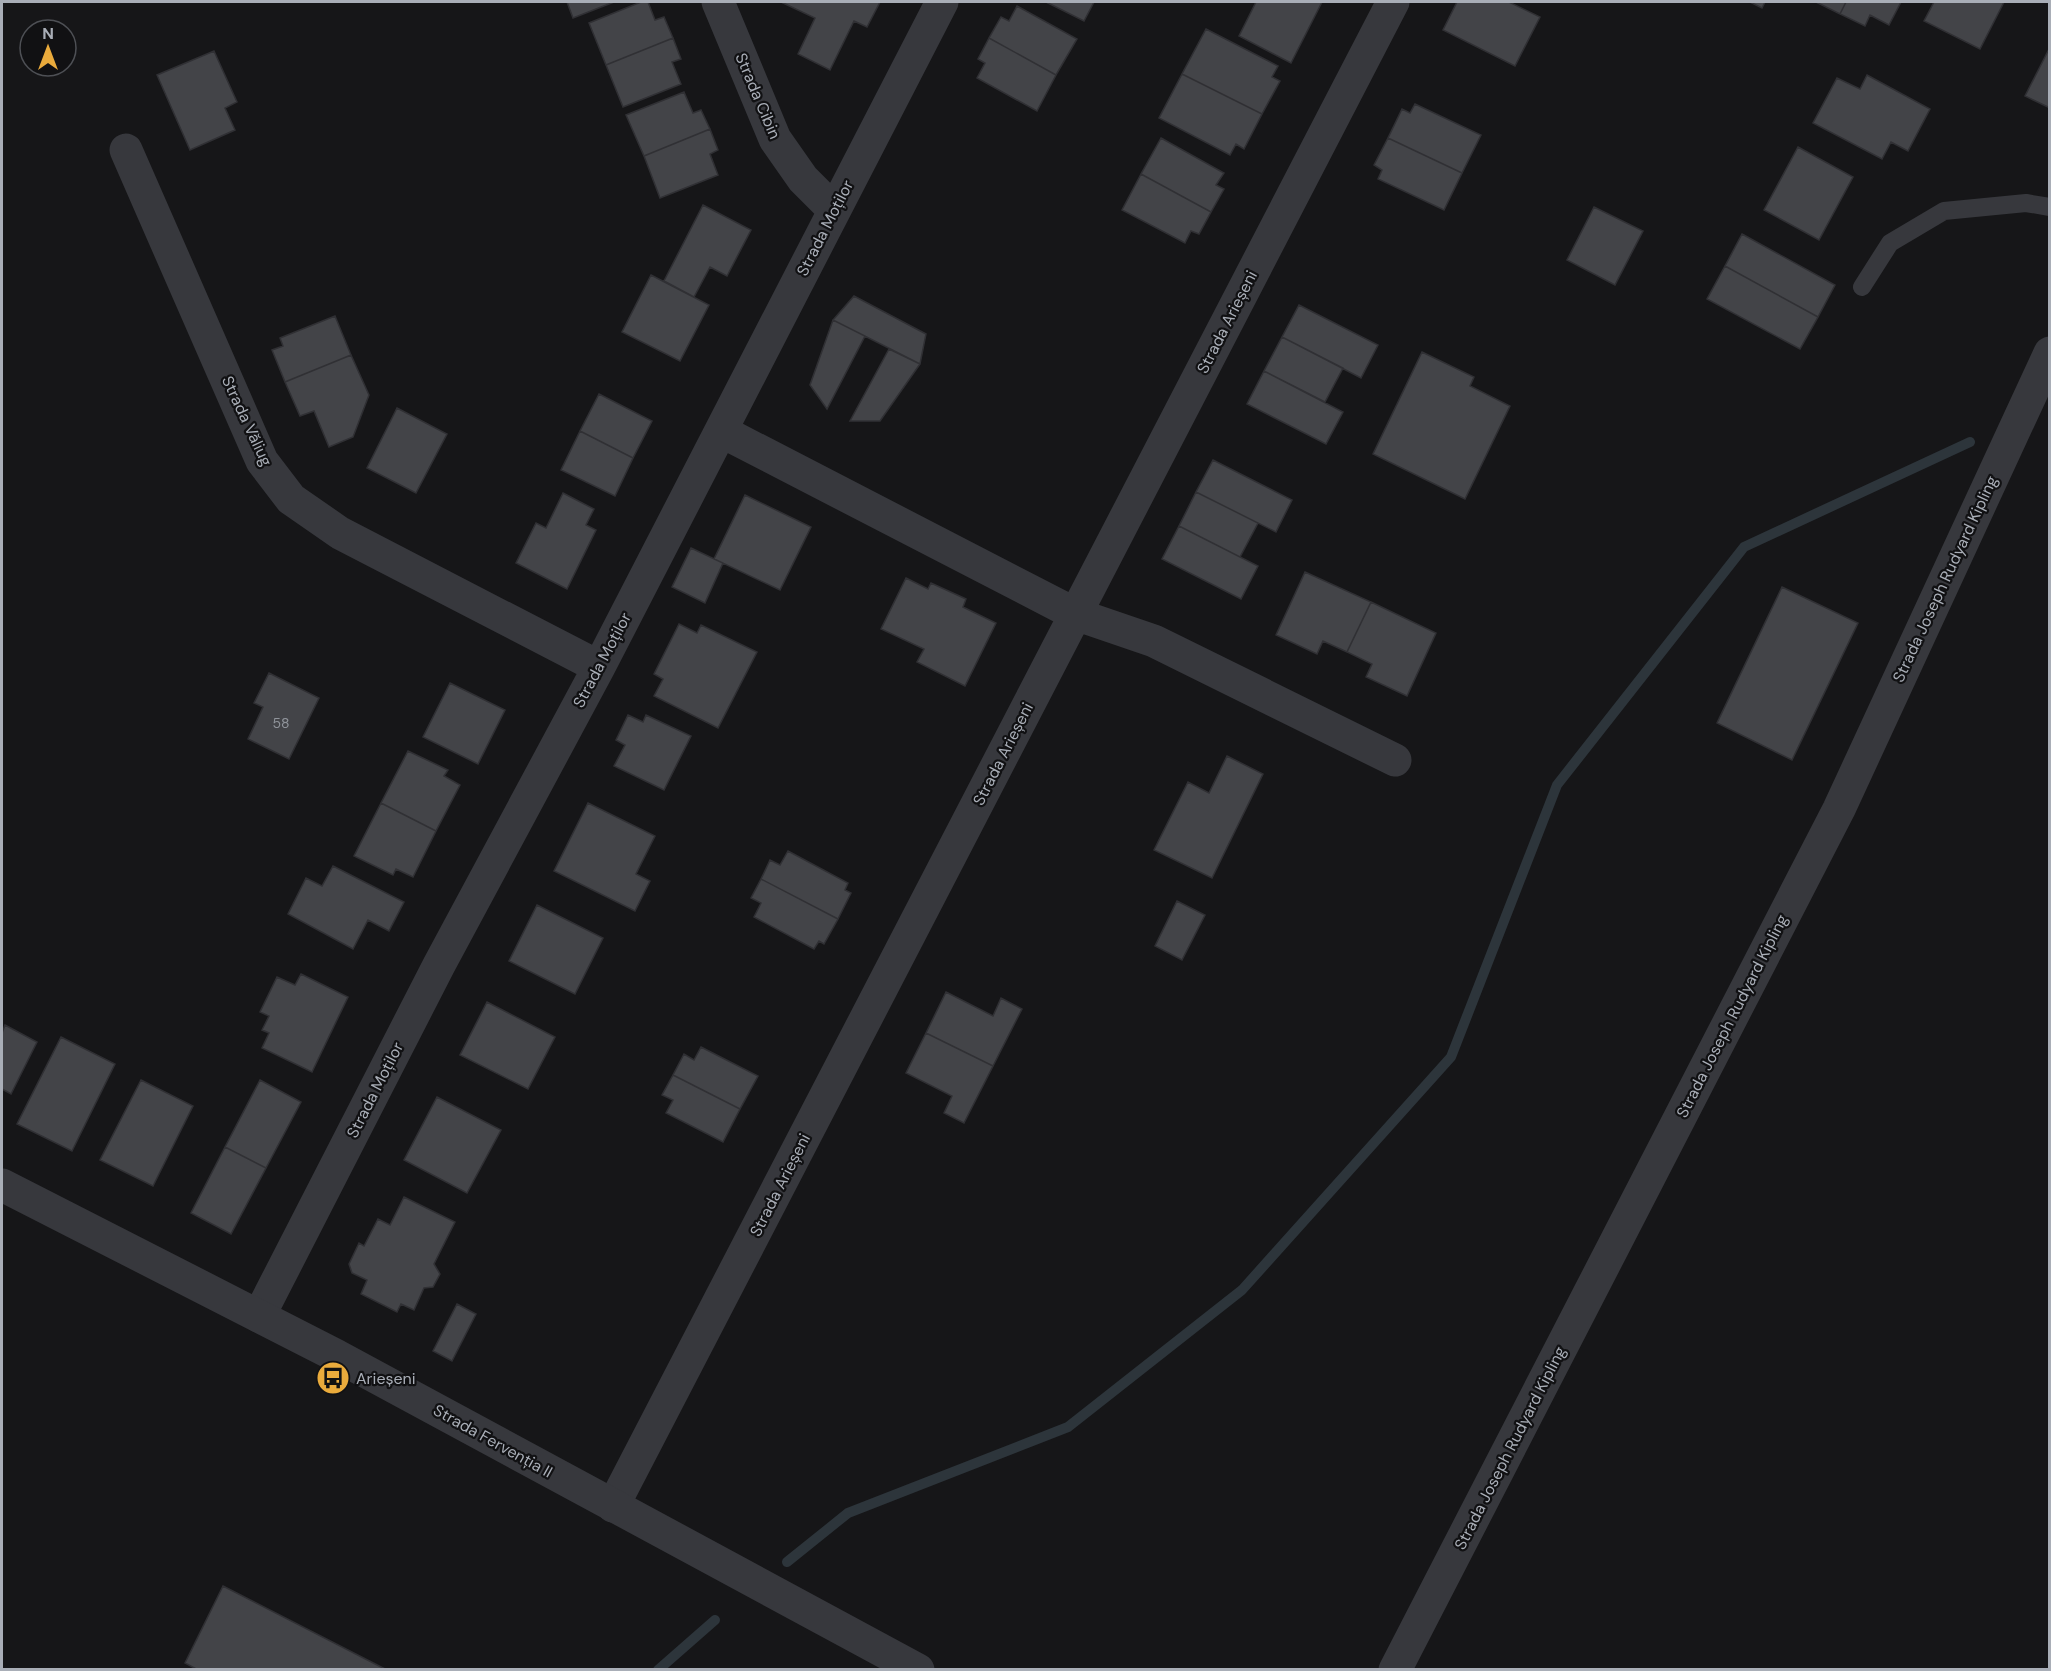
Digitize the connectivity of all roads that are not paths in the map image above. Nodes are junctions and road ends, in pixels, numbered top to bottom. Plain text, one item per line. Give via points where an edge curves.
1 (718, 2) edge
2 (942, 2) edge
3 (1393, 2) edge
4 (126, 150) dead end
5 (2049, 207) edge
6 (834, 210) junction
7 (1863, 287) dead end
8 (2049, 353) edge
9 (721, 431) junction
10 (1076, 614) junction
11 (599, 667) junction
12 (1395, 760) dead end
13 (2, 1185) edge
14 (260, 1316) junction
15 (613, 1506) junction
16 (918, 1670) edge
17 (1395, 1670) edge

1 - 6 street, Strada Cibin via 775,139 803,179
2 - 6 street, Strada Moților
3 - 10 street, Strada Arieșeni
4 - 11 street, Strada Văliug via 262,461 291,499 340,533
5 - 7 lane via 2026,203 1944,211 1890,243
6 - 9 street, Strada Moților
8 - 17 street, Strada Joseph Rudyard Kipling via 1839,809
9 - 10 street
9 - 11 street, Strada Moților
10 - 12 street via 1154,641
10 - 15 street, Strada Arieșeni
11 - 14 street, Strada Moților via 439,965
13 - 14 street, Strada Fervenția II
14 - 15 street, Strada Fervenția II
15 - 16 street, Strada Fervenția II

